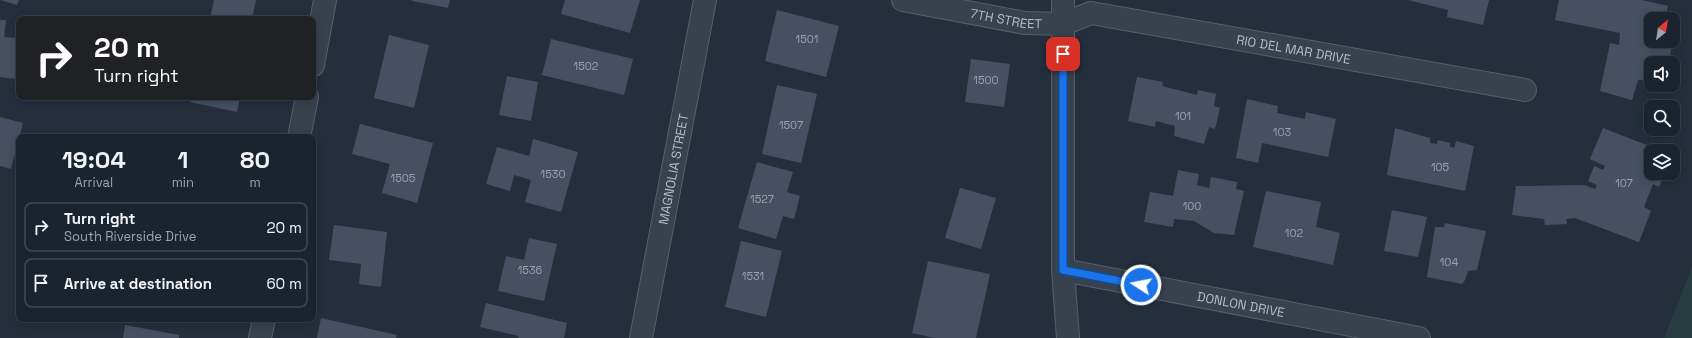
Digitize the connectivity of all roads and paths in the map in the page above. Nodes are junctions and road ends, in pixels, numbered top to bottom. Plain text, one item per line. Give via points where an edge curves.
1 (325, 0) edge
2 (705, 0) edge
3 (903, 0) edge
4 (1063, 0) edge
5 (1063, 24) junction
6 (316, 49) edge
7 (1525, 90) dead end
8 (306, 100) edge
9 (300, 134) edge
10 (1063, 270) junction
11 (263, 322) edge
12 (260, 338) edge
13 (641, 338) edge
14 (1068, 338) edge
15 (1419, 338) edge

1 - 6 street
2 - 13 street, MAGNOLIA STREET
3 - 5 street, 7TH STREET via 1026,23
4 - 5 street
5 - 7 street, RIO DEL MAR DRIVE via 1091,13
5 - 10 street
8 - 9 street
10 - 14 street
10 - 15 street, DONLON DRIVE
11 - 12 street

